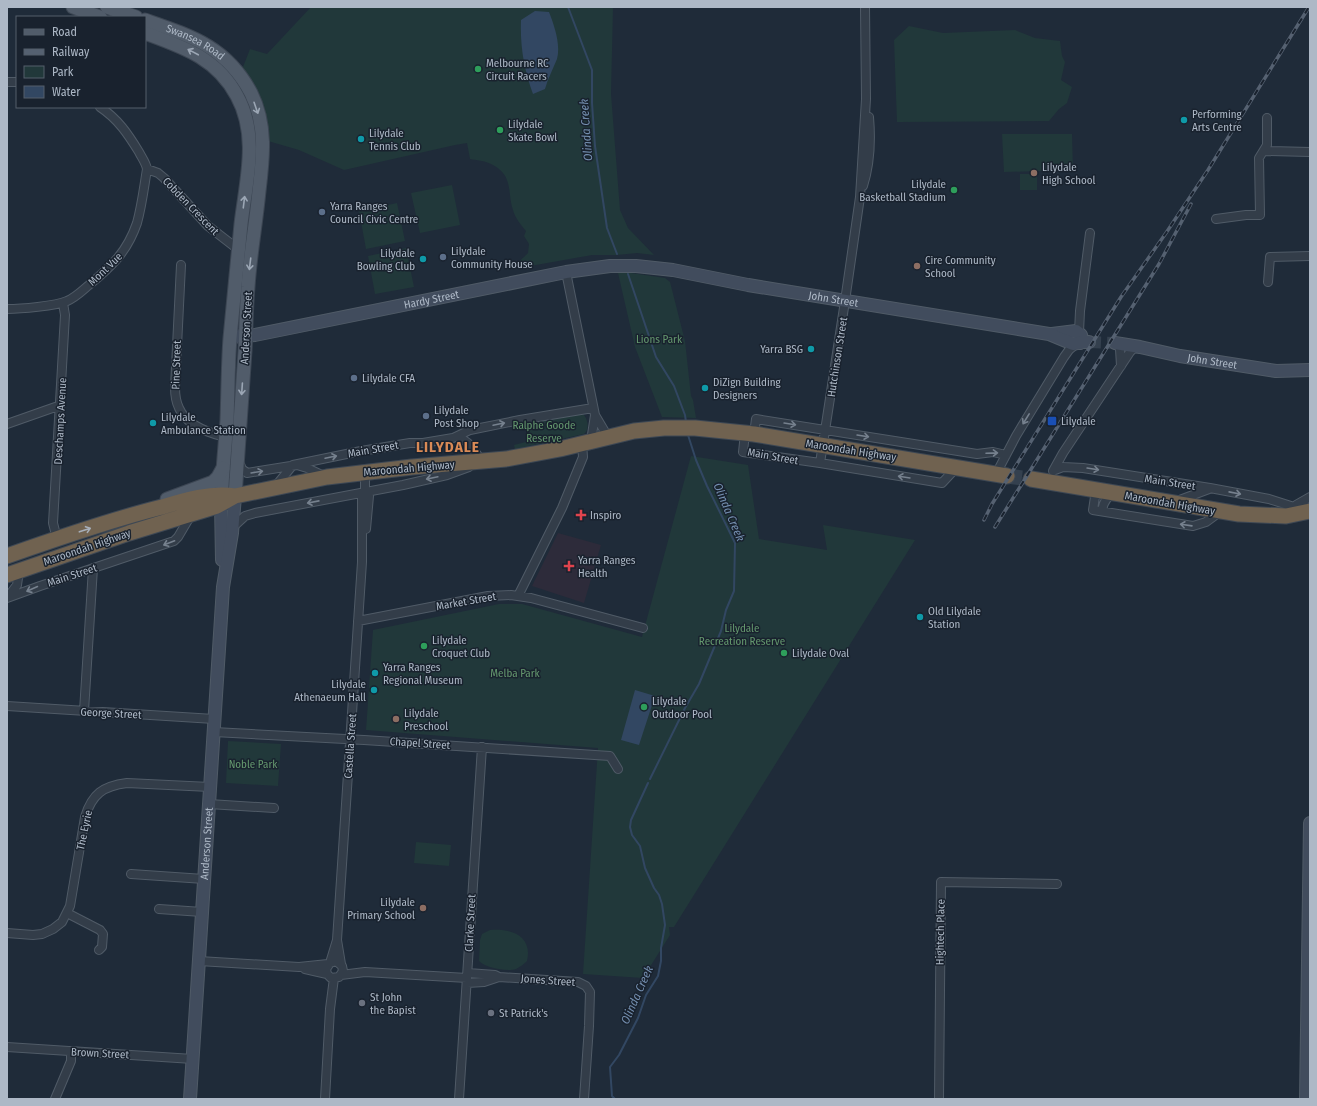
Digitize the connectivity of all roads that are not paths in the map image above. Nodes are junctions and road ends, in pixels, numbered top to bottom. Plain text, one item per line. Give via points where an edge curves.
1 (73, 7) edge
2 (107, 7) edge
3 (865, 7) edge
4 (97, 16) edge
5 (133, 16) edge
6 (146, 20) edge
7 (146, 33) edge
8 (238, 73) joint
9 (224, 76) joint
10 (101, 108) edge
11 (1267, 118) dead end
12 (1265, 151) junction
13 (1310, 152) edge
14 (147, 169) junction
15 (259, 194) junction
16 (1216, 219) dead end
17 (1090, 233) dead end
18 (239, 250) junction
19 (1310, 256) edge
20 (182, 265) dead end
21 (618, 266) joint
22 (566, 272) junction
23 (242, 282) junction
24 (1268, 282) dead end
25 (845, 301) junction
26 (63, 303) junction
27 (7, 309) edge
28 (245, 336) junction
29 (230, 337) junction
30 (1079, 337) junction
31 (1116, 342) joint
32 (1140, 347) junction
33 (1121, 366) junction
34 (1310, 370) edge
35 (60, 405) junction
36 (594, 411) junction
37 (7, 424) edge
38 (825, 430) junction
39 (753, 434) junction
40 (458, 436) junction
41 (608, 437) junction
42 (232, 438) junction
43 (587, 442) junction
44 (822, 446) junction
45 (237, 452) junction
46 (1006, 455) junction
47 (483, 462) junction
48 (820, 463) junction
49 (223, 464) junction
50 (293, 466) junction
51 (956, 468) junction
52 (365, 472) junction
53 (1001, 475) joint
54 (1050, 476) junction
55 (327, 477) junction
56 (1031, 480) tunnel mouth
57 (274, 487) junction
58 (1210, 488) junction
59 (1096, 490) junction
60 (365, 492) junction
61 (1114, 493) junction
62 (226, 498) junction
63 (1172, 503) junction
64 (1307, 509) edge
65 (1102, 511) junction
66 (1220, 512) junction
67 (192, 513) junction
68 (113, 521) junction
69 (232, 528) junction
70 (57, 539) junction
71 (7, 556) edge
72 (63, 556) junction
73 (93, 568) junction
74 (11, 569) edge
75 (223, 587) junction
76 (518, 596) junction
77 (7, 598) edge
78 (358, 621) junction
79 (643, 628) dead end
80 (7, 706) edge
81 (84, 711) junction
82 (214, 719) junction
83 (214, 732) junction
84 (350, 739) junction
85 (482, 747) junction
86 (618, 769) dead end
87 (210, 787) junction
88 (209, 804) junction
89 (274, 808) dead end
90 (1310, 823) edge
91 (131, 874) dead end
92 (204, 879) junction
93 (1057, 884) dead end
94 (159, 909) dead end
95 (202, 912) junction
96 (67, 913) junction
97 (7, 934) edge
98 (337, 940) junction
99 (99, 950) dead end
100 (199, 961) junction
101 (329, 963) junction
102 (341, 965) junction
103 (299, 967) junction
104 (365, 972) junction
105 (334, 976) junction
106 (467, 978) junction
107 (1309, 983) edge
108 (1308, 1031) edge
109 (7, 1047) edge
110 (71, 1052) junction
111 (193, 1059) junction
112 (55, 1099) edge
113 (190, 1099) edge
114 (325, 1099) edge
115 (459, 1099) edge
116 (584, 1099) edge
117 (939, 1099) edge
118 (1306, 1099) edge

1 - 4 main road
2 - 5 main road
3 - 25 street, Hutchinson Street via 866,99 870,129 866,152 867,173 860,197
6 - 8 main road, Swansea Road via 200,41 221,55
9 -> 7 main road, Swansea Road via 195,53
8 -> 15 main road, Anderson Street via 251,94 261,124 263,155
18 -> 9 main road, Anderson Street via 250,156 249,133 238,97
10 - 14 street via 121,124
11 - 12 street
12 - 13 street
12 - 16 street via 1259,158 1260,215
14 - 18 street, Cobden Crescent via 164,178 208,226
14 - 26 street, Mont Vue via 138,219 126,247 102,274
15 - 18 main road via 251,220 247,248
15 -> 23 main road, Anderson Street
17 - 30 street
18 - 23 main road, Anderson Street
19 - 24 street via 1270,257
20 - 42 street, Pine Street via 176,397 180,410 191,423
21 - 22 main road, Hardy Street
21 - 25 main road, John Street via 673,270
22 - 28 main road, Hardy Street
22 - 36 street
23 - 28 main road, Anderson Street
23 - 29 main road, Anderson Street
25 - 30 main road, John Street
25 - 38 street, Hutchinson Street
26 - 27 street, Mont Vue
26 - 35 street, Deschamps Avenue via 65,315
28 - 29 main road, Hardy Street
28 -> 42 main road, Anderson Street
29 - 42 main road, Anderson Street
30 -> 46 street via 1064,357
31 - 32 main road, John Street
31 - 33 street via 1120,349
32 - 33 street via 1132,350
32 - 34 main road, John Street via 1276,371
33 - 54 street
35 - 37 street
35 - 70 street, Deschamps Avenue via 53,522
40 -> 36 street, Main Street via 470,430 520,420
36 - 41 street
36 - 43 street
39 -> 38 street, Main Street via 756,419
38 - 44 street, Hutchinson Street
38 -> 46 street via 977,454 995,452
39 - 41 highway, Maroondah Highway via 695,428 656,428
39 - 44 highway, Maroondah Highway
39 - 48 street, Main Street via 743,452
40 - 47 street via 468,443
50 -> 40 street, Main Street via 361,451
41 - 43 highway, Maroondah Highway
42 - 45 main road, Anderson Street
42 - 49 main road, Anderson Street
43 - 47 highway, Maroondah Highway via 525,456
43 - 76 street via 562,508
44 - 48 street, Hutchinson Street
44 - 51 highway, Maroondah Highway
45 -> 50 street, Main Street via 241,467 247,473
45 - 62 main road, Anderson Street
46 - 53 street
47 - 52 highway, Maroondah Highway
47 -> 60 street via 447,475
51 -> 48 street, Main Street via 942,483
49 - 62 main road, Anderson Street
49 - 68 main road via 219,476 213,482
50 - 55 street via 307,468
50 - 57 street
51 - 53 highway, Maroondah Highway
52 - 55 highway, Maroondah Highway
52 - 60 street, Castella Street
54 - 56 highway, Maroondah Highway
54 -> 58 street, Main Street via 1063,467 1075,467
54 - 59 highway, Maroondah Highway
55 - 57 highway, Maroondah Highway
57 - 62 highway, Maroondah Highway
58 - 63 street
58 -> 64 street, Main Street
59 - 61 highway, Maroondah Highway
59 - 65 street via 1093,510
60 -> 69 street via 249,514
60 - 78 street, Castella Street via 362,496
61 - 63 highway, Maroondah Highway
61 - 65 street via 1104,502
62 - 67 highway, Maroondah Highway
62 - 68 highway, Maroondah Highway via 180,502
62 - 69 main road, Anderson Street
62 - 75 main road, Anderson Street
63 - 66 highway, Maroondah Highway
64 - 66 highway, Maroondah Highway via 1286,516
66 -> 65 street via 1206,522 1193,526
67 - 72 highway, Maroondah Highway
67 -> 73 street, Main Street via 174,541
70 -> 68 highway, Maroondah Highway
69 - 75 main road, Anderson Street
70 - 71 highway, Maroondah Highway
70 - 72 highway
72 - 74 highway, Maroondah Highway
73 -> 77 street, Main Street
73 - 81 street
74 - 77 street via 17,584
75 - 82 main road, Anderson Street
76 - 78 street, Market Street via 488,596
76 - 79 street, Market Street
78 - 84 street, Castella Street
80 - 81 street, George Street
81 - 82 street, George Street
82 - 83 main road, Anderson Street
83 - 84 street, Chapel Street
83 - 87 main road, Anderson Street
84 - 85 street, Chapel Street
84 - 98 street, Castella Street
85 - 86 street, Chapel Street via 610,756
85 - 106 street, Clarke Street
87 - 88 main road, Anderson Street
87 - 96 street, The Eyrie via 127,783 116,784 98,794 91,802 85,817
88 - 89 street
88 - 92 main road, Anderson Street
90 - 107 main road
91 - 92 street
92 - 95 main road, Anderson Street
93 - 117 street, Hightech Place via 941,882
94 - 95 street
95 - 100 main road, Anderson Street
96 - 97 street, The Eyrie via 62,922 42,934
96 - 99 street via 100,930 103,934 102,947
98 - 101 street, Castella Street
98 - 102 street, Castella Street
100 - 103 street, Jones Street
100 - 111 main road, Anderson Street
101 - 102 street via 336,961
101 - 103 street, Jones Street
101 - 105 street via 326,969
102 - 104 street, Jones Street
102 - 105 street via 343,971
103 - 105 street, Jones Street
104 - 105 street, Jones Street
104 - 106 street, Jones Street
105 - 114 street
106 - 115 street, Clarke Street
106 - 116 street, Jones Street via 484,982 498,977 578,982 586,986 590,992
107 - 108 main road
108 - 118 main road
109 - 110 street, Brown Street
110 - 111 street, Brown Street
110 - 112 street via 71,1061
111 - 113 main road, Anderson Street

